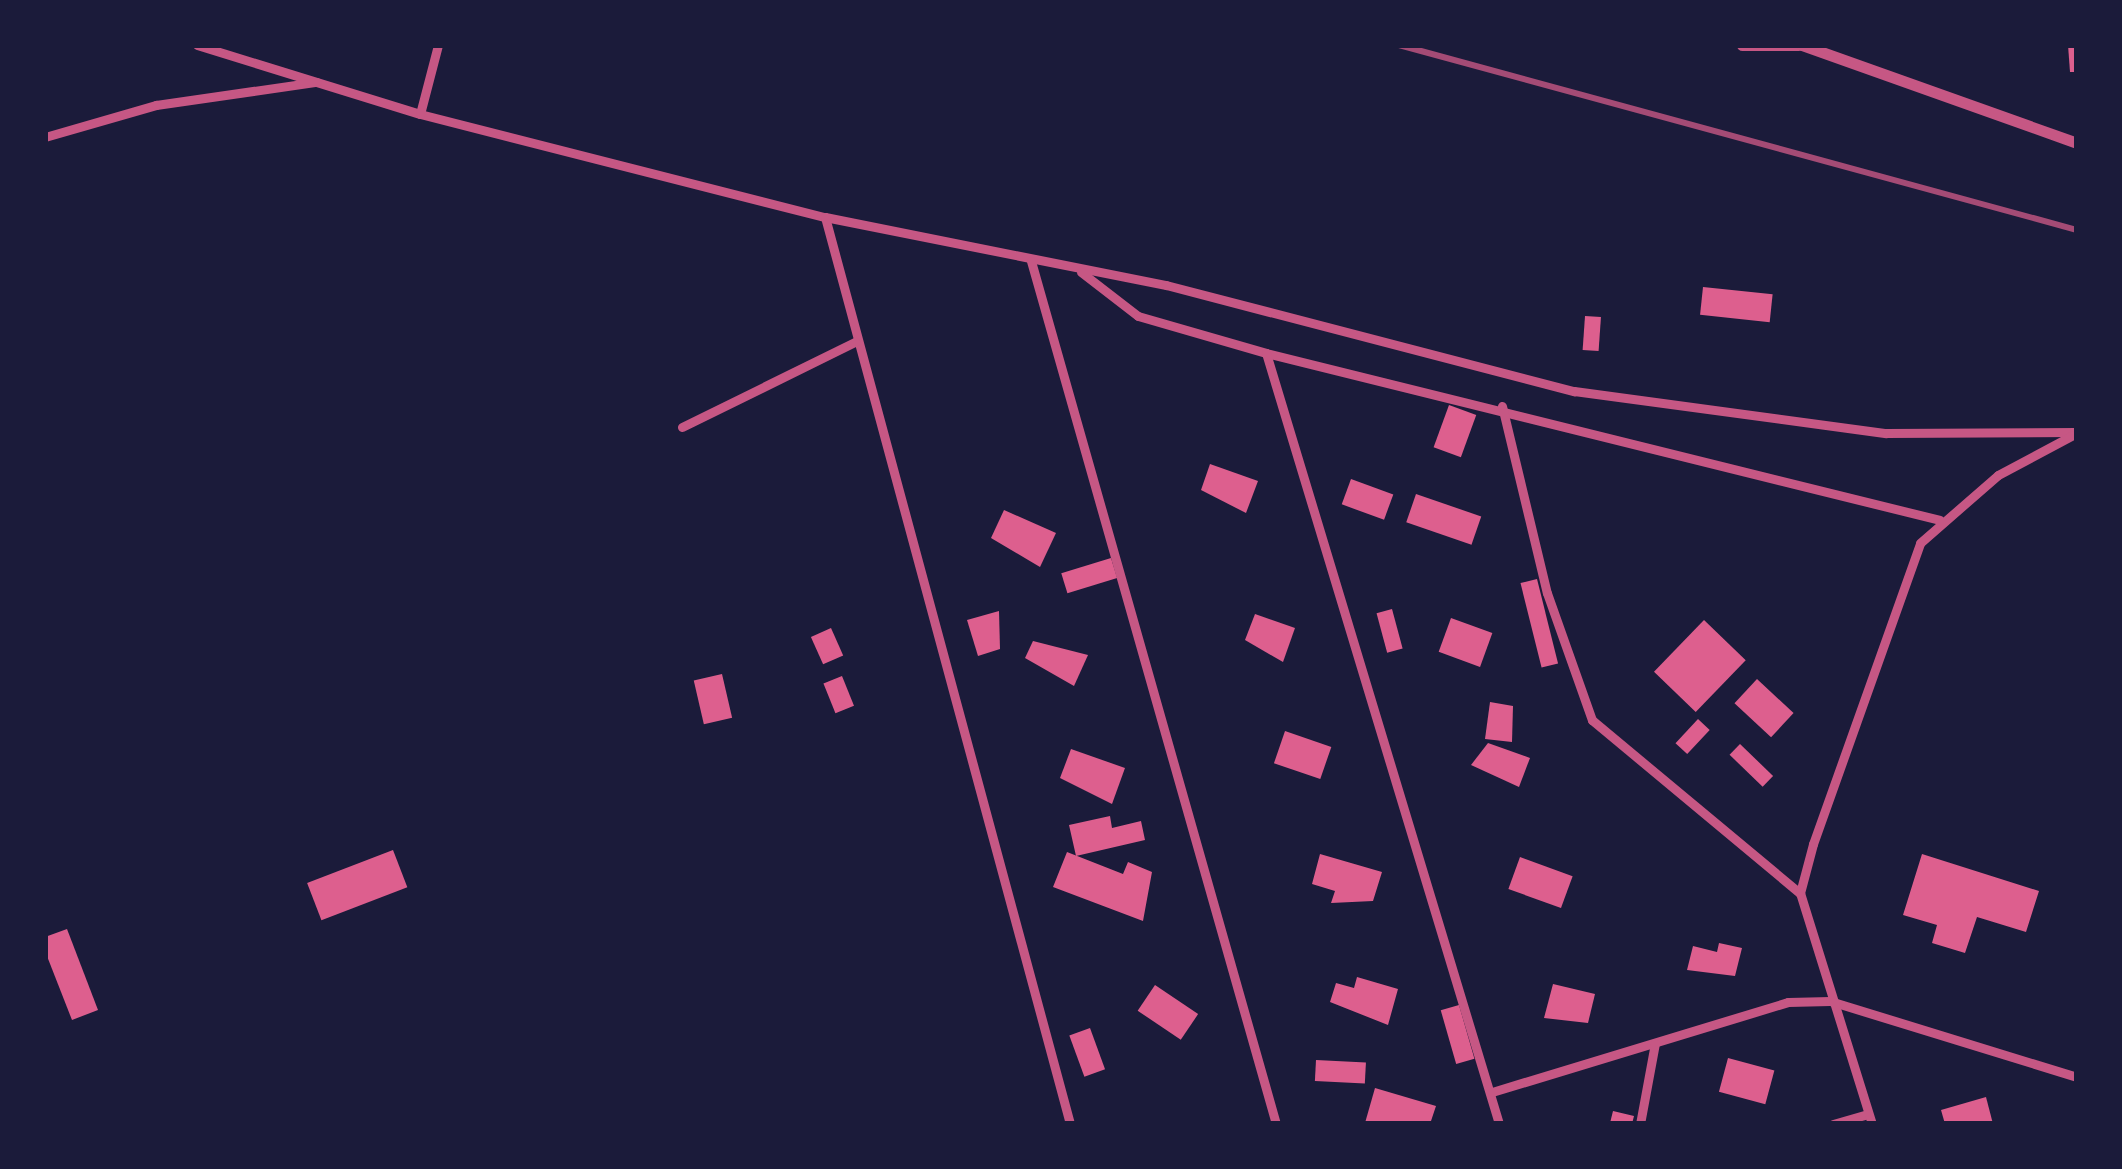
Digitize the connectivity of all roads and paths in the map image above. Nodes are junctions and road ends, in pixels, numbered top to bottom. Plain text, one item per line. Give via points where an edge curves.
1 (198, 45) edge
2 (438, 45) edge
3 (1742, 45) edge
4 (1800, 45) edge
5 (324, 82) junction
6 (420, 114) junction
7 (45, 137) edge
8 (2077, 143) edge
9 (824, 217) junction
10 (1030, 261) junction
11 (1079, 270) junction
12 (855, 342) junction
13 (1266, 353) junction
14 (1502, 406) junction
15 (682, 427) dead end
16 (2077, 433) edge
17 (1940, 520) junction
18 (1800, 893) junction
19 (1830, 1001) junction
20 (1655, 1044) junction
21 (2077, 1077) edge
22 (1492, 1092) junction
23 (1870, 1119) edge
24 (1070, 1124) edge
25 (1276, 1124) edge
26 (1499, 1124) edge
27 (1640, 1124) edge
28 (1833, 1124) edge

1 - 5 street
2 - 6 street
3 - 4 street
4 - 8 street
5 - 6 street
5 - 7 street via 156,105
6 - 9 street
9 - 10 street
9 - 12 street
10 - 11 street
10 - 25 street
11 - 13 street via 1138,316
11 - 16 street via 1652,404 1886,434
12 - 15 street
12 - 24 street
13 - 14 street
13 - 22 street via 1400,821
14 - 17 street
14 - 18 street via 1546,594 1592,720
16 - 17 street via 1998,475
17 - 18 street via 1902,574
18 - 19 street
19 - 20 street via 1788,1002
19 - 21 street
19 - 23 street
20 - 22 street
20 - 27 street
22 - 26 street
23 - 28 street

